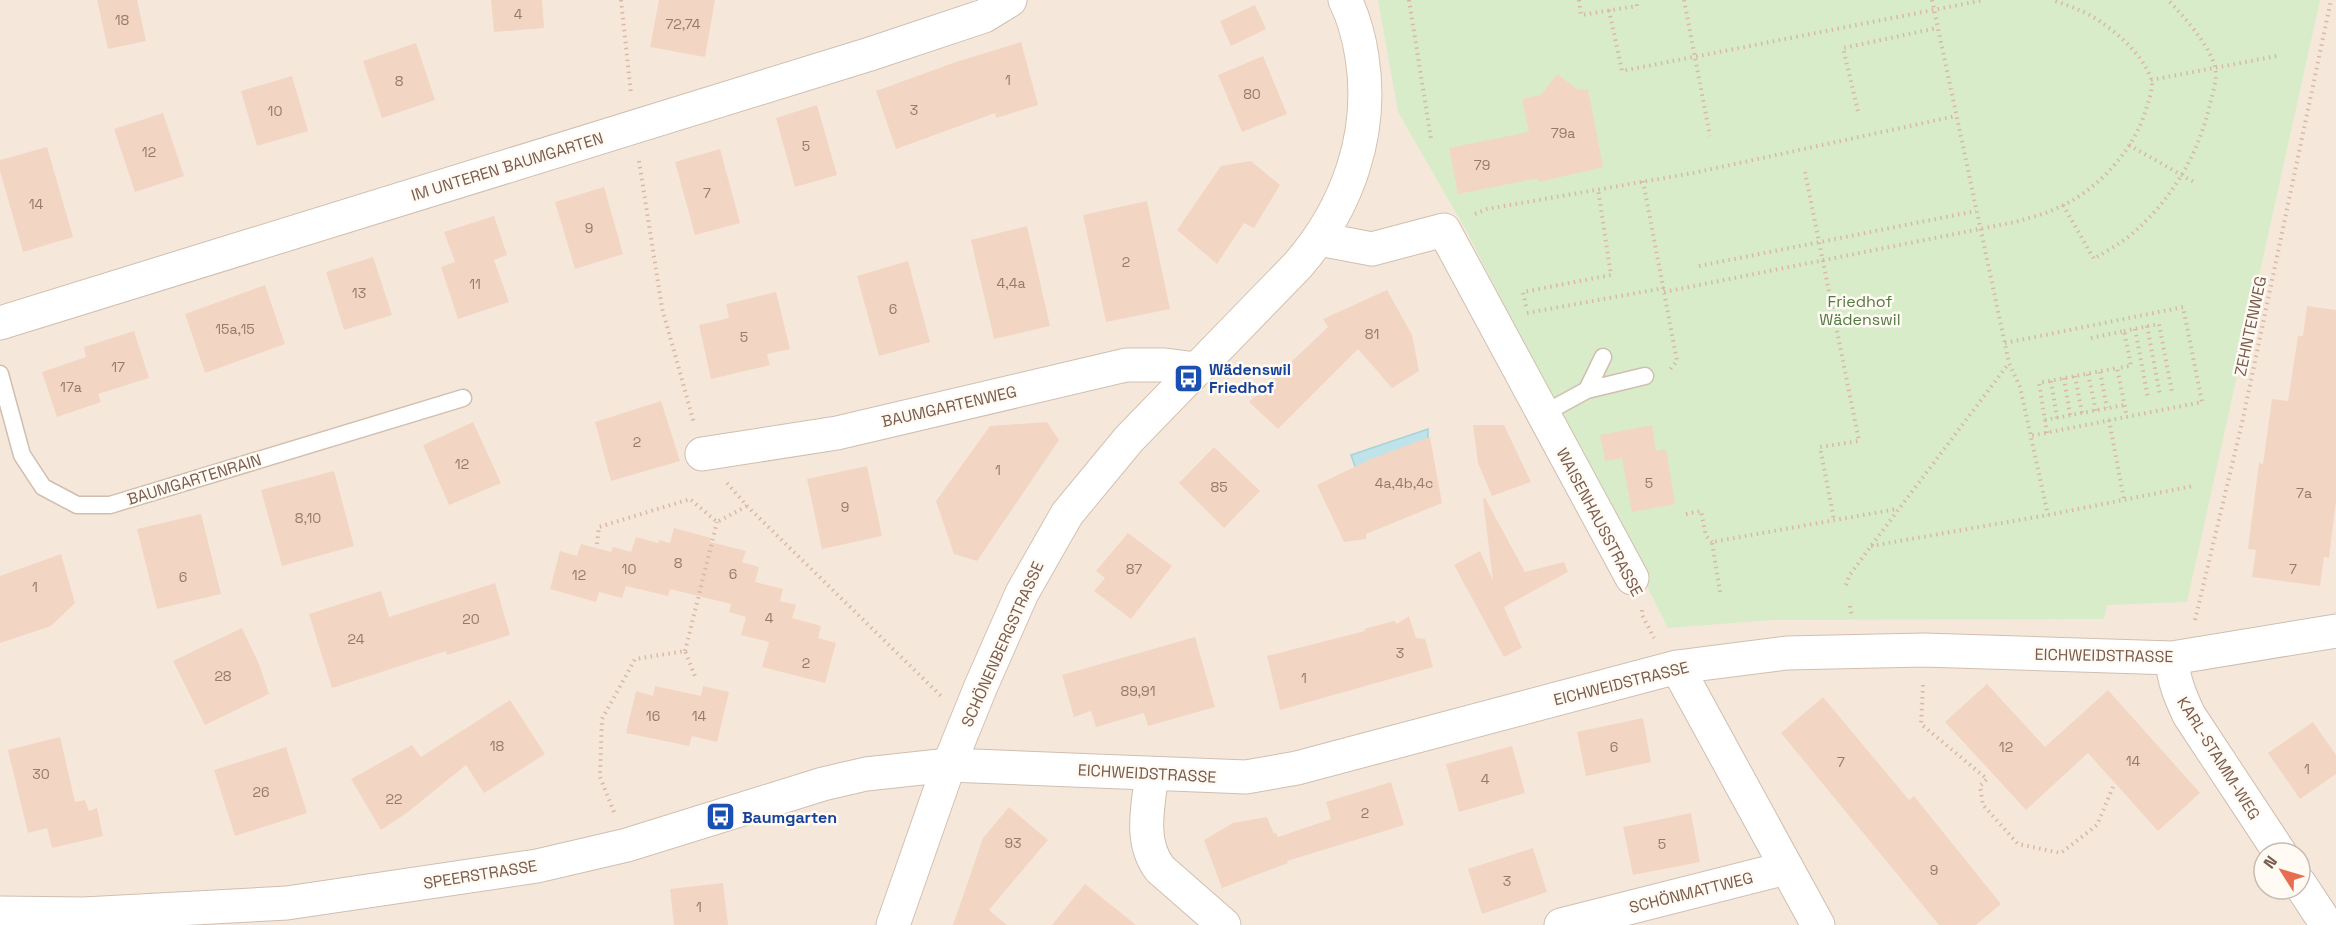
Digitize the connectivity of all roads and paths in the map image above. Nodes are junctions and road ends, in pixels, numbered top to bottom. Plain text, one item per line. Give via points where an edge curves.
1 (621, 0) edge
2 (1010, 0) edge
3 (1345, 0) edge
4 (1409, 0) edge
5 (1579, 0) edge
6 (1636, 0) edge
7 (1684, 0) edge
8 (1932, 0) edge
9 (1984, 0) edge
10 (2053, 0) edge
11 (2168, 0) edge
12 (2331, 0) edge
13 (1933, 9) junction
14 (1609, 10) junction
15 (1937, 28) junction
16 (2277, 56) dead end
17 (1695, 57) junction
18 (2215, 66) junction
19 (2151, 80) junction
20 (1857, 111) dead end
21 (1956, 116) junction
22 (634, 127) junction
23 (1710, 136) dead end
24 (1431, 139) dead end
25 (2129, 145) junction
26 (1805, 172) dead end
27 (2183, 176) junction
28 (1643, 181) junction
29 (2194, 182) dead end
30 (1598, 189) junction
31 (2063, 205) junction
32 (1976, 211) junction
33 (1444, 230) junction
34 (1980, 230) junction
35 (1319, 239) junction
36 (1819, 244) junction
37 (1822, 261) junction
38 (1699, 267) dead end
39 (1664, 290) junction
40 (1523, 292) dead end
41 (1527, 314) dead end
42 (0, 323) edge
43 (2147, 326) junction
44 (2135, 329) junction
45 (2124, 331) junction
46 (2091, 338) dead end
47 (2005, 343) junction
48 (1603, 357) dead end
49 (2009, 363) junction
50 (2116, 368) junction
51 (1196, 369) junction
52 (2100, 372) junction
53 (0, 374) edge
54 (2088, 374) junction
55 (1644, 376) joint
56 (2075, 376) junction
57 (2064, 378) junction
58 (2051, 381) junction
59 (1587, 390) junction
60 (2172, 392) dead end
61 (2160, 395) dead end
62 (463, 398) dead end
63 (2148, 398) dead end
64 (2124, 405) junction
65 (2108, 408) junction
66 (2096, 411) junction
67 (2082, 413) junction
68 (1543, 414) junction
69 (2070, 415) junction
70 (2057, 417) junction
71 (2127, 417) junction
72 (2045, 420) junction
73 (2109, 420) junction
74 (2047, 433) junction
75 (2030, 436) junction
76 (702, 454) dead end
77 (2193, 486) dead end
78 (2124, 500) junction
79 (747, 506) dead end
80 (1898, 509) junction
81 (1686, 514) dead end
82 (2048, 515) junction
83 (1834, 520) junction
84 (717, 522) junction
85 (1712, 542) junction
86 (597, 544) dead end
87 (1870, 546) junction
88 (1632, 578) joint
89 (1846, 585) dead end
90 (1720, 592) dead end
91 (2336, 631) edge
92 (1924, 650) junction
93 (685, 651) junction
94 (2182, 657) junction
95 (1677, 667) junction
96 (695, 676) dead end
97 (949, 765) junction
98 (1152, 774) junction
99 (2113, 787) dead end
100 (2272, 841) edge
101 (627, 845) junction
102 (1786, 868) junction
103 (2311, 901) edge
104 (0, 913) edge
105 (893, 925) edge
106 (1224, 925) edge
107 (1561, 925) edge
108 (1818, 925) edge
109 (2327, 925) edge

1 - 22 path
2 - 22 street, IM UNTEREN BAUMGARTEN via 984,16
3 - 35 street, SCHÖNENBERGSTRASSE via 1358,32 1364,124 1348,183
4 - 24 path
5 - 14 path via 1581,15
6 - 14 path via 1637,6
7 - 17 path
8 - 13 path
9 - 13 path
10 - 19 path via 2081,10 2126,42
11 - 18 path via 2200,38
12 - 94 path, ZEHNTENWEG via 2242,423 2191,636
13 - 15 path
13 - 17 path
14 - 17 path via 1622,72
15 - 20 path via 1843,48
15 - 21 path
16 - 18 path
17 - 23 path
18 - 19 path
18 - 27 path via 2205,126
19 - 25 path via 2143,118
21 - 28 path
21 - 32 path
22 - 42 street, IM UNTEREN BAUMGARTEN
25 - 27 path
25 - 31 path via 2088,189
26 - 36 path
27 - 29 path
27 - 31 path via 2131,235 2094,259
28 - 30 path
28 - 39 path
30 - 33 path via 1487,209
30 - 40 path via 1611,275
31 - 34 path
32 - 34 path
32 - 36 path
33 - 35 street via 1372,249
33 - 68 street, WAISENHAUSSTRASSE
34 - 37 path
34 - 47 path
35 - 51 street, SCHÖNENBERGSTRASSE
36 - 37 path
36 - 38 path
37 - 39 path
37 - 83 path via 1859,441 1820,447
39 - 41 path
39 - 55 path via 1677,361 1671,370
43 - 44 path
43 - 60 path via 2159,324
43 - 61 path
44 - 45 path
44 - 63 path
45 - 46 path
45 - 50 path via 2131,366
47 - 49 path
47 - 71 path via 2183,308 2202,402
48 - 59 lane
49 - 75 path via 2020,387
49 - 80 path
50 - 52 path
50 - 64 path
51 - 76 street, BAUMGARTENWEG via 1126,365 837,433
51 - 97 street, SCHÖNENBERGSTRASSE via 1129,439 1067,514 1022,593
52 - 54 path
52 - 65 path
53 - 62 lane, BAUMGARTENRAIN via 22,455 43,487 77,505 110,505
54 - 56 path
54 - 66 path
55 - 59 lane
56 - 57 path
56 - 67 path
57 - 58 path
57 - 69 path
58 - 70 path
58 - 72 path via 2039,383
59 - 68 lane
64 - 65 path
64 - 71 path
65 - 66 path
66 - 67 path
67 - 69 path
68 - 88 street, WAISENHAUSSTRASSE
69 - 70 path
70 - 72 path
71 - 73 path
72 - 74 path
73 - 74 path
73 - 78 path
74 - 75 path
75 - 82 path
77 - 78 path
78 - 82 path
79 - 84 path
80 - 83 path
80 - 87 path
81 - 85 path via 1701,511 1706,536
82 - 87 path
83 - 85 path
84 - 86 path via 690,499 598,526
84 - 93 path
85 - 90 path
87 - 89 path
88 - 95 path, WAISENHAUSSTRASSE via 1643,598 1642,615 1657,645
91 - 94 street, EICHWEIDSTRASSE
92 - 94 street, EICHWEIDSTRASSE
92 - 95 street, EICHWEIDSTRASSE via 1787,653
92 - 99 path via 1921,724 1987,779 1980,786 1983,805 2018,844 2061,853 2097,825
93 - 96 path
93 - 101 path via 635,659 602,719 600,777
94 - 100 street, KARL-STAMM-WEG via 2176,683 2189,715
95 - 98 street, EICHWEIDSTRASSE via 1297,768 1246,777
95 - 102 street
97 - 98 street, EICHWEIDSTRASSE
97 - 101 street, SPEERSTRASSE via 866,774 823,784
97 - 105 street, SCHÖNENBERGSTRASSE
98 - 106 street via 1146,828 1152,858
101 - 104 street, SPEERSTRASSE via 545,864 286,903 84,914
102 - 107 street, SCHÖNMATTWEG
102 - 108 street
103 - 109 street

